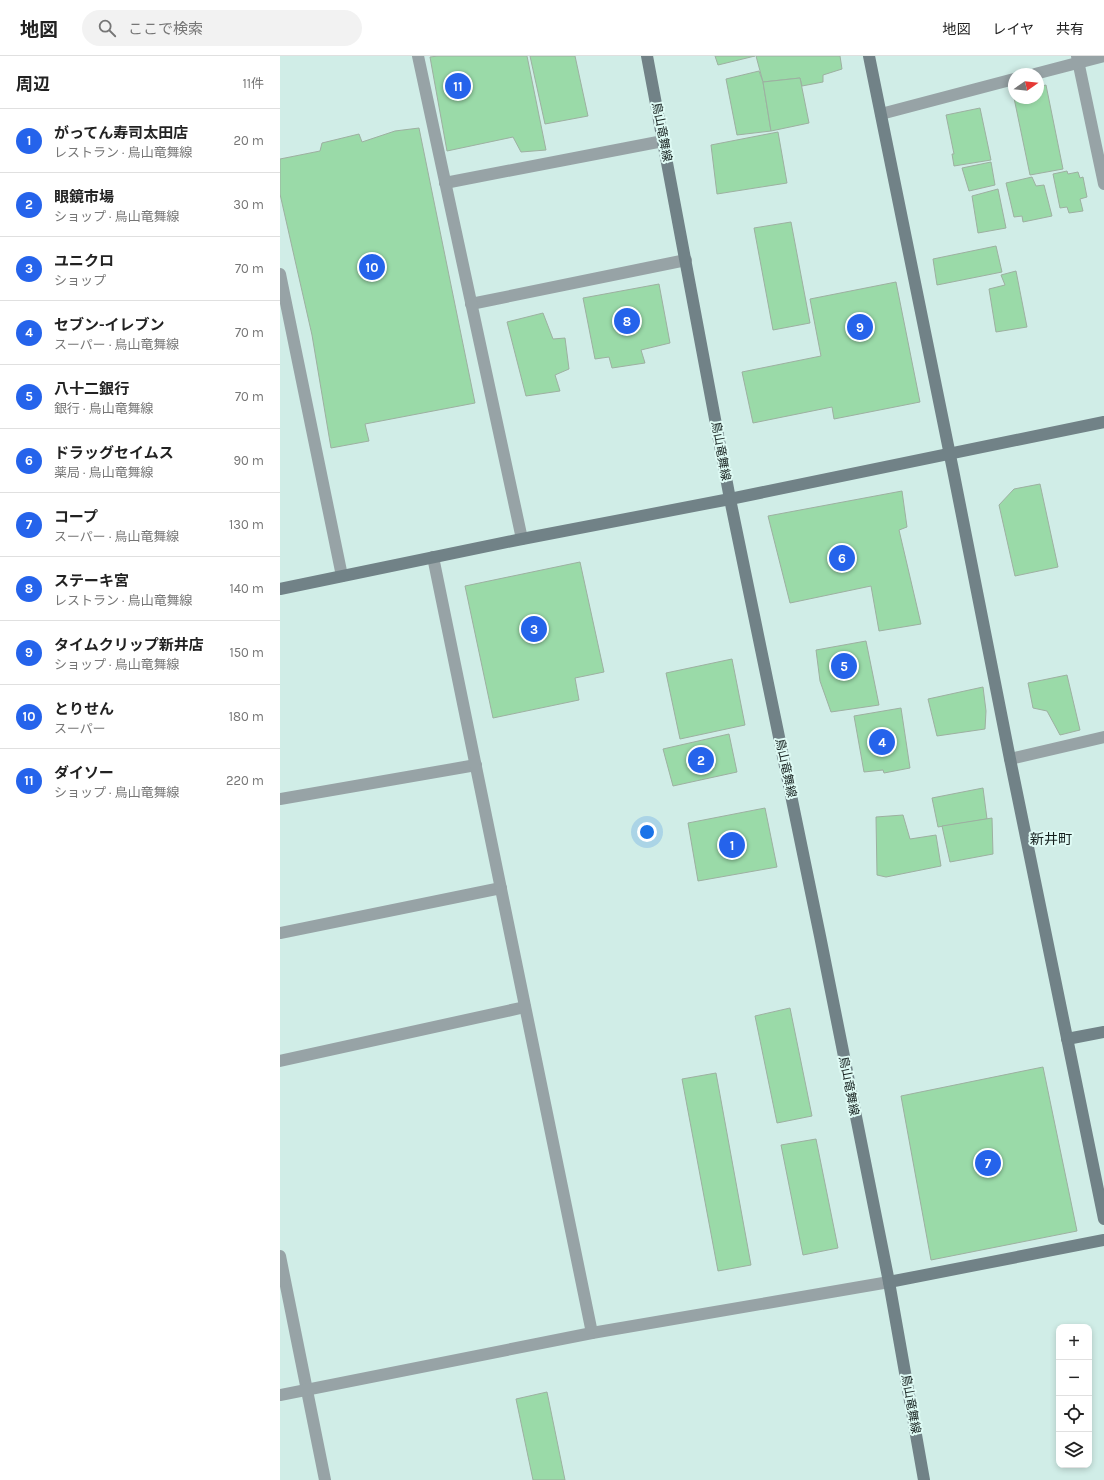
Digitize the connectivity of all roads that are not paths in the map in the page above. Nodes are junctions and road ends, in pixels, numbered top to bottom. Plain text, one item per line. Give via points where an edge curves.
1 (418, 56) edge
2 (647, 56) edge
3 (869, 56) edge
4 (1104, 56) edge
5 (1077, 60) edge
6 (1044, 71) edge
7 (1008, 82) edge
8 (881, 114) junction
9 (664, 141) junction
10 (445, 183) junction
11 (1104, 184) edge
12 (686, 260) junction
13 (280, 274) edge
14 (471, 304) junction
15 (1104, 422) edge
16 (950, 453) junction
17 (730, 499) junction
18 (522, 539) junction
19 (433, 557) junction
20 (342, 576) junction
21 (280, 589) edge
22 (1104, 737) edge
23 (1010, 759) junction
24 (476, 765) junction
25 (280, 799) edge
26 (501, 888) junction
27 (280, 933) edge
28 (525, 1007) junction
29 (1104, 1032) edge
30 (1067, 1039) junction
31 (280, 1061) edge
32 (1104, 1219) edge
33 (1104, 1240) edge
34 (280, 1256) edge
35 (888, 1282) junction
36 (592, 1333) junction
37 (307, 1389) junction
38 (280, 1395) edge
39 (325, 1480) edge
40 (924, 1480) edge

1 - 10 street
2 - 9 street, 鳥山竜舞線
3 - 8 street
4 - 5 street
5 - 6 street
5 - 11 street
7 - 8 street
8 - 16 street
9 - 10 street
9 - 12 street, 鳥山竜舞線
10 - 14 street
12 - 14 street
12 - 17 street, 鳥山竜舞線
13 - 20 street
14 - 18 street
15 - 16 street
16 - 17 street
16 - 23 street
17 - 18 street
17 - 35 street, 鳥山竜舞線
18 - 19 street
19 - 20 street
19 - 24 street
20 - 21 street
22 - 23 street
23 - 30 street
24 - 25 street
24 - 26 street
26 - 27 street
26 - 28 street
28 - 31 street
28 - 36 street
29 - 30 street
30 - 32 street
33 - 35 street
34 - 37 street
35 - 36 street
35 - 40 street, 鳥山竜舞線
36 - 37 street
37 - 38 street
37 - 39 street

